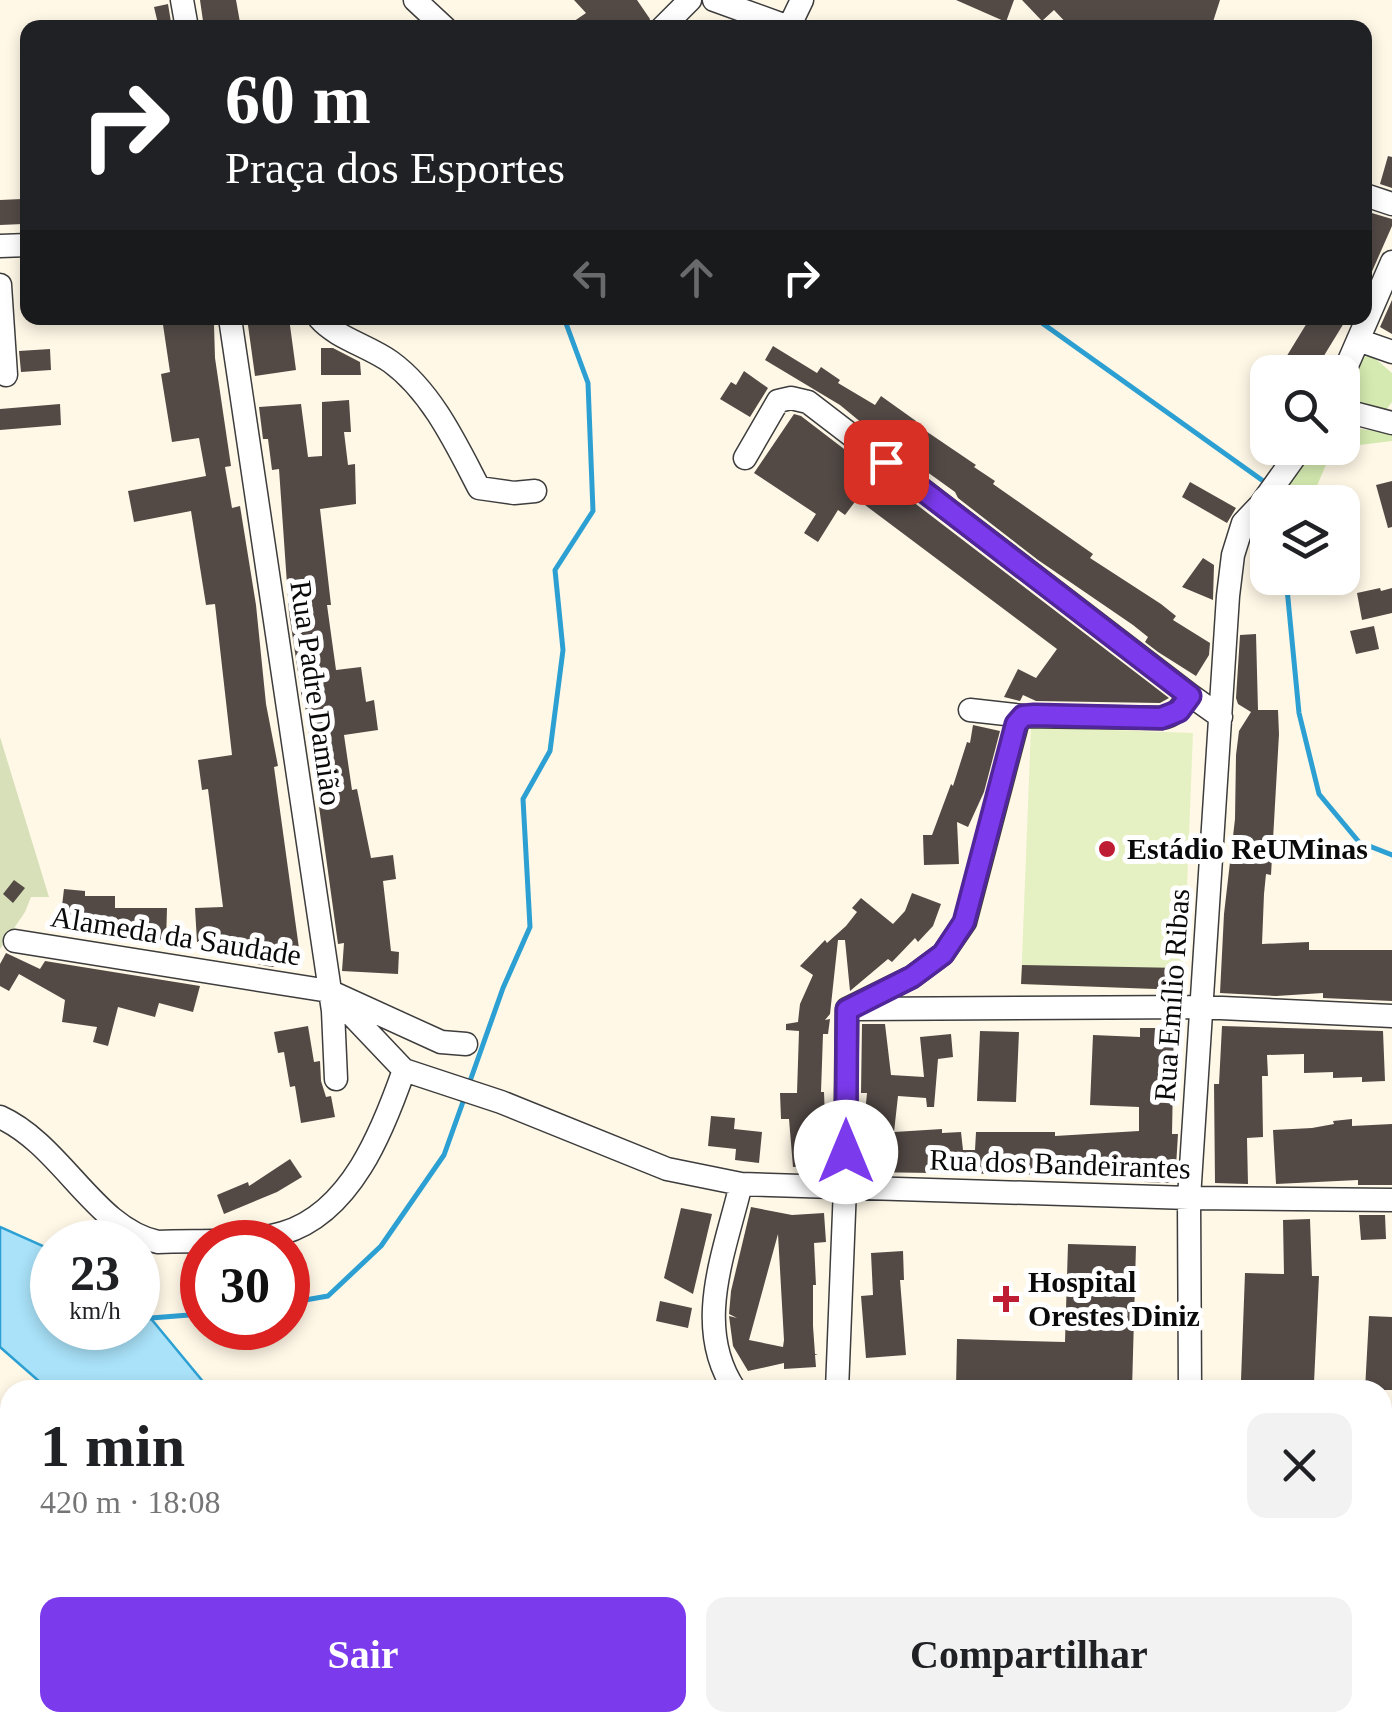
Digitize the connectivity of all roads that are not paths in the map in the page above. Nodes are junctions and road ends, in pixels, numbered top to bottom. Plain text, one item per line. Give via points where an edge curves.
1 (415, 0) edge
2 (690, 0) edge
3 (714, 0) edge
4 (436, 20) edge
5 (670, 20) edge
6 (770, 20) edge
7 (1392, 262) edge
8 (0, 285) edge
9 (1372, 308) edge
10 (231, 325) edge
11 (325, 325) edge
12 (1365, 325) edge
13 (1358, 340) junction
14 (1392, 352) edge
15 (1351, 355) edge
16 (6, 375) dead end
17 (1360, 415) edge
18 (1392, 423) edge
19 (745, 458) dead end
20 (1290, 465) edge
21 (535, 491) dead end
22 (1190, 696) junction
23 (970, 710) dead end
24 (1023, 716) junction
25 (1221, 717) junction
26 (15, 941) dead end
27 (328, 991) junction
28 (1200, 1008) junction
29 (847, 1010) junction
30 (1392, 1016) edge
31 (466, 1044) dead end
32 (404, 1070) junction
33 (336, 1078) dead end
34 (0, 1117) edge
35 (742, 1184) junction
36 (846, 1187) junction
37 (1190, 1198) junction
38 (1392, 1200) edge
39 (731, 1380) edge
40 (837, 1380) edge
41 (1190, 1380) edge

1 - 4 street
2 - 5 street
3 - 6 street
7 - 9 street
8 - 16 street
10 - 27 street, Rua Padre Damião
11 - 21 street via 405,376 449,431 479,488
12 - 13 street
13 - 14 street
13 - 15 street
17 - 18 street
19 - 22 street via 778,401 808,402
20 - 25 street, Rua Emílio Ribas via 1243,522 1233,555
22 - 24 street via 1179,711 1161,718
22 - 25 street
23 - 24 street
24 - 29 street via 964,922 943,954
25 - 28 street, Rua Emílio Ribas
26 - 27 street, Alameda da Saudade
27 - 31 street via 441,1042
27 - 32 street
27 - 33 street, Rua Padre Damião
28 - 29 street
28 - 30 street
28 - 37 street, Rua Emílio Ribas
29 - 36 street
32 - 34 street via 388,1114 349,1182 320,1217 280,1234 158,1242 139,1236 102,1209 37,1139
32 - 35 street, Rua dos Bandeirantes via 667,1169
35 - 36 street, Rua dos Bandeirantes
35 - 39 street via 712,1304 715,1346
36 - 37 street, Rua dos Bandeirantes
36 - 40 street
37 - 38 street, Rua dos Bandeirantes
37 - 41 street, Rua Emílio Ribas

